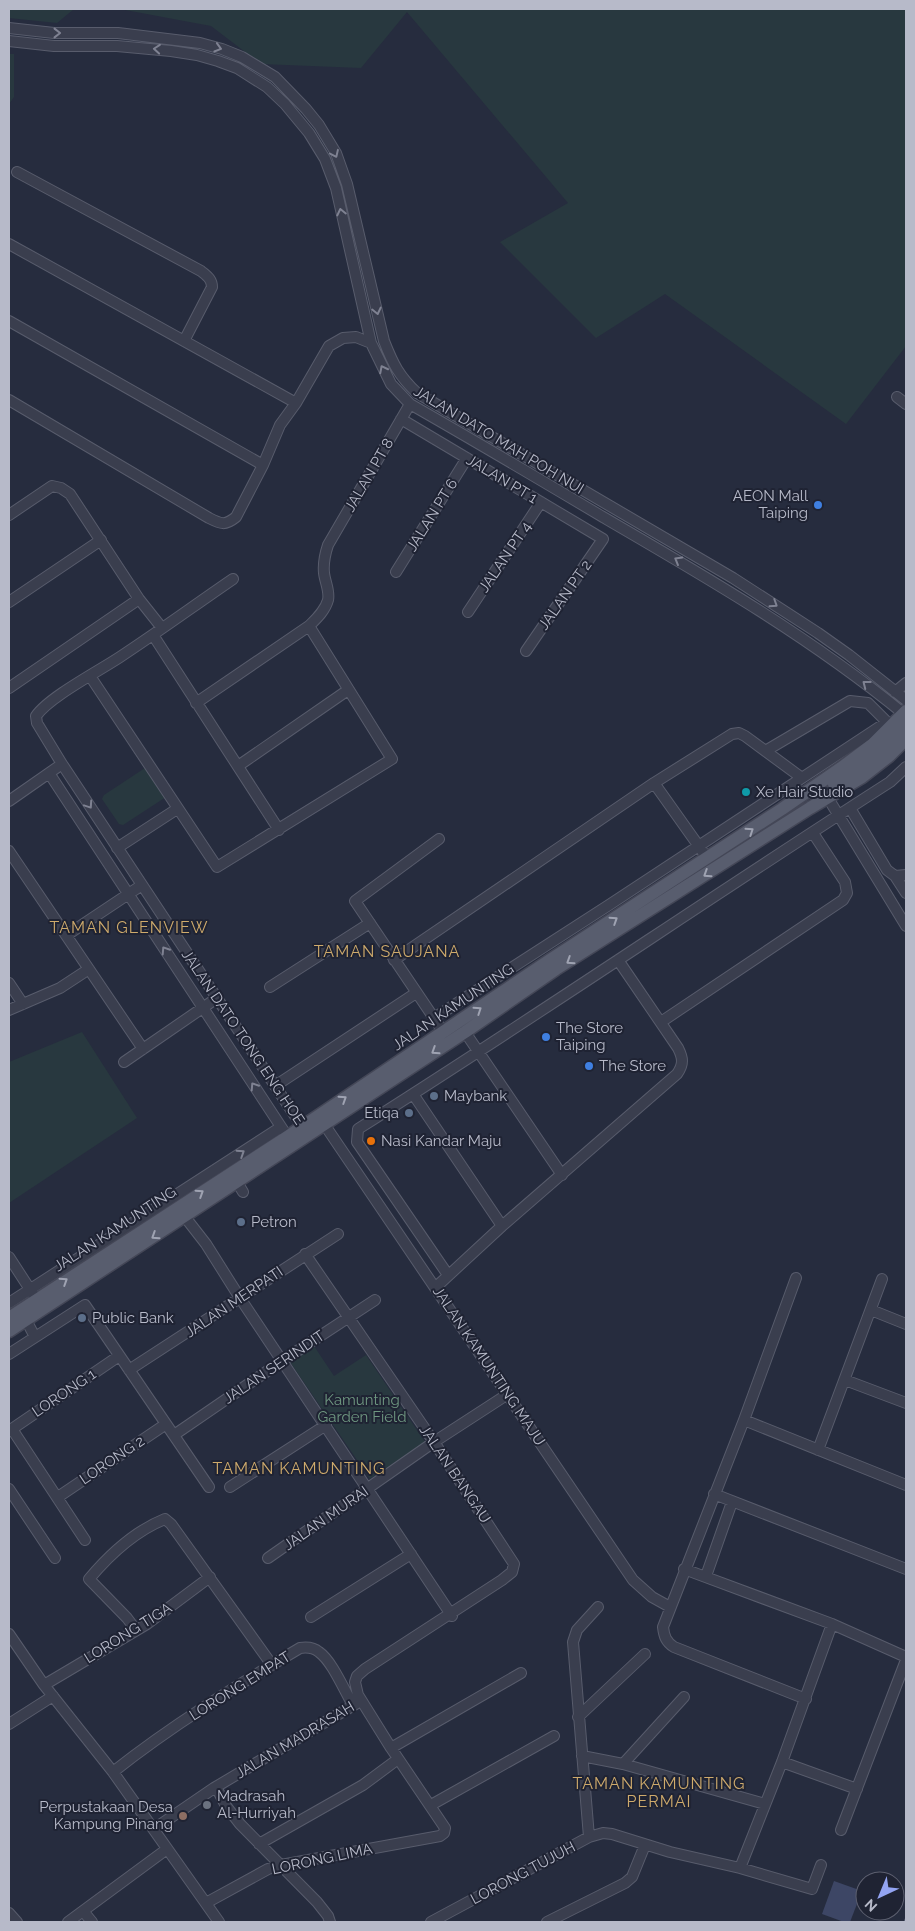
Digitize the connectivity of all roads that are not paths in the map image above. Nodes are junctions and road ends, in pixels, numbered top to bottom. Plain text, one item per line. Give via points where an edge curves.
1 (9, 28) edge
2 (9, 41) edge
3 (17, 172) dead end
4 (9, 244) edge
5 (9, 320) edge
6 (367, 329) junction
7 (356, 337) junction
8 (184, 341) junction
9 (371, 343) junction
10 (410, 387) junction
11 (402, 396) junction
12 (896, 397) dead end
13 (9, 400) edge
14 (296, 403) junction
15 (410, 404) junction
16 (906, 404) edge
17 (401, 419) junction
18 (467, 458) junction
19 (263, 465) junction
20 (541, 502) junction
21 (9, 515) edge
22 (603, 539) joint
23 (101, 540) junction
24 (396, 572) dead end
25 (233, 579) dead end
26 (139, 599) junction
27 (9, 602) edge
28 (468, 612) dead end
29 (310, 626) junction
30 (162, 628) junction
31 (153, 635) junction
32 (526, 651) dead end
33 (90, 676) junction
34 (906, 682) edge
35 (9, 688) edge
36 (348, 690) junction
37 (896, 692) junction
38 (906, 700) edge
39 (196, 703) junction
40 (906, 716) edge
41 (906, 739) edge
42 (767, 750) junction
43 (62, 764) junction
44 (238, 766) junction
45 (906, 767) edge
46 (49, 773) junction
47 (802, 778) junction
48 (654, 783) junction
49 (828, 798) junction
50 (9, 801) edge
51 (810, 808) junction
52 (850, 808) junction
53 (177, 809) junction
54 (839, 816) junction
55 (279, 830) junction
56 (813, 832) junction
57 (440, 839) dead end
58 (699, 846) junction
59 (118, 848) junction
60 (9, 850) edge
61 (708, 859) junction
62 (906, 875) edge
63 (895, 876) junction
64 (142, 885) junction
65 (905, 891) edge
66 (128, 893) junction
67 (887, 894) junction
68 (370, 924) junction
69 (906, 926) edge
70 (67, 935) junction
71 (394, 960) junction
72 (618, 960) junction
73 (89, 969) junction
74 (9, 982) edge
75 (270, 987) dead end
76 (416, 993) junction
77 (217, 998) junction
78 (23, 1004) junction
79 (203, 1008) junction
80 (9, 1010) edge
81 (434, 1018) junction
82 (661, 1022) junction
83 (465, 1032) junction
84 (444, 1033) junction
85 (143, 1049) junction
86 (478, 1052) junction
87 (124, 1062) dead end
88 (275, 1086) junction
89 (413, 1094) junction
90 (321, 1120) junction
91 (305, 1131) junction
92 (287, 1136) junction
93 (562, 1175) junction
94 (184, 1217) junction
95 (502, 1226) junction
96 (338, 1234) dead end
97 (305, 1254) junction
98 (9, 1257) edge
99 (448, 1275) junction
100 (796, 1278) dead end
101 (882, 1279) dead end
102 (436, 1287) junction
103 (33, 1294) junction
104 (240, 1298) junction
105 (375, 1300) dead end
106 (9, 1303) edge
107 (871, 1310) junction
108 (9, 1318) edge
109 (348, 1318) junction
110 (26, 1320) junction
111 (906, 1324) edge
112 (9, 1331) edge
113 (35, 1337) junction
114 (9, 1354) edge
115 (120, 1356) junction
116 (282, 1361) junction
117 (130, 1370) junction
118 (845, 1380) junction
119 (508, 1394) junction
120 (906, 1403) edge
121 (744, 1420) junction
122 (166, 1424) junction
123 (326, 1425) junction
124 (10, 1430) edge
125 (174, 1435) junction
126 (434, 1442) junction
127 (818, 1450) junction
128 (906, 1485) edge
129 (209, 1487) dead end
130 (230, 1487) dead end
131 (9, 1489) edge
132 (368, 1489) junction
133 (714, 1494) junction
134 (58, 1497) junction
135 (732, 1502) junction
136 (85, 1540) dead end
137 (411, 1554) junction
138 (54, 1558) dead end
139 (268, 1558) dead end
140 (684, 1569) junction
141 (906, 1569) edge
142 (706, 1576) junction
143 (210, 1577) junction
144 (598, 1607) dead end
145 (670, 1607) junction
146 (451, 1615) junction
147 (311, 1617) dead end
148 (832, 1624) junction
149 (136, 1630) junction
150 (11, 1642) edge
151 (645, 1654) dead end
152 (906, 1659) edge
153 (272, 1665) junction
154 (521, 1673) dead end
155 (44, 1685) junction
156 (53, 1696) junction
157 (684, 1697) dead end
158 (806, 1699) junction
159 (357, 1702) junction
160 (578, 1717) junction
161 (9, 1724) edge
162 (554, 1736) dead end
163 (391, 1748) junction
164 (582, 1756) junction
165 (398, 1759) junction
166 (782, 1762) junction
167 (623, 1764) junction
168 (113, 1772) junction
169 (216, 1787) junction
170 (857, 1789) junction
171 (765, 1804) junction
172 (431, 1806) junction
173 (154, 1829) junction
174 (841, 1830) dead end
175 (589, 1837) junction
176 (259, 1844) junction
177 (645, 1845) junction
178 (167, 1849) junction
179 (281, 1865) junction
180 (821, 1865) dead end
181 (740, 1868) junction
182 (206, 1903) junction
183 (83, 1911) junction
184 (9, 1913) edge
185 (17, 1922) edge
186 (68, 1922) edge
187 (92, 1922) edge
188 (219, 1922) edge
189 (330, 1922) edge
190 (431, 1922) edge
191 (547, 1922) edge

1 -> 10 street, JALAN DATO MAH POH NUI via 54,33 118,33 200,43 242,57 275,77 310,114 336,154 347,184 384,341 396,369
6 -> 2 street, JALAN DATO MAH POH NUI via 336,188 326,160 309,132 268,88 237,68 188,54 117,46 54,46
3 - 8 street via 209,277 212,287
4 - 8 street
5 - 19 street
6 - 7 street
6 - 9 street, JALAN DATO MAH POH NUI
7 - 9 street
7 - 14 street via 343,338 329,346
8 - 14 street
11 -> 9 street, JALAN DATO MAH POH NUI via 391,384
10 - 11 street
10 -> 37 street, JALAN DATO MAH POH NUI via 733,578 818,633
11 - 15 street, JALAN DATO MAH POH NUI
12 - 16 street
13 - 19 street via 220,523 229,523 236,517
14 - 19 street via 280,425
15 - 17 street, JALAN PT 8
40 -> 15 street, JALAN DATO MAH POH NUI via 842,665 720,585
17 - 18 street, JALAN PT 1
17 - 29 street, JALAN PT 8 via 328,545 324,559 328,601
18 - 20 street, JALAN PT 1
18 - 24 street, JALAN PT 6
20 - 22 street, JALAN PT 1
20 - 28 street, JALAN PT 4
21 - 23 street via 52,486 61,488 70,494
22 - 32 street, JALAN PT 2
23 - 26 street
23 - 27 street
25 - 30 street
26 - 30 street
26 - 35 street
29 - 36 street
29 - 39 street
30 - 31 street
31 - 33 street
31 - 39 street
33 - 43 street, JALAN DATO TONG ENG HOE via 36,716
33 - 53 street
34 - 37 street
36 - 44 street
36 - 55 street via 392,759
37 - 38 street, JALAN DATO MAH POH NUI
39 - 44 street
40 - 51 main road via 883,748 820,795
61 -> 40 main road, JALAN KAMUNTING via 842,768
41 - 49 main road, JALAN KAMUNTING via 879,765
42 - 47 street
42 - 47 street via 850,701 868,703 888,722
42 - 48 street via 739,733 732,734
43 - 46 street
43 -> 59 street, JALAN DATO TONG ENG HOE
44 - 55 street
45 - 52 street via 890,782
46 - 50 street
46 - 66 street
47 - 58 street
48 - 58 street
48 - 71 street
49 - 51 main road, JALAN KAMUNTING
49 - 54 street
51 -> 83 main road, JALAN KAMUNTING via 556,969
52 - 54 street
52 - 63 street via 883,865
53 - 55 street via 217,867
53 - 59 street
54 - 56 street
54 - 67 street
56 - 72 street
56 - 82 street via 845,882 847,892 843,900
57 - 68 street via 355,901
58 - 61 street
58 - 81 street
59 - 64 street, JALAN DATO TONG ENG HOE
60 - 70 street
84 -> 61 main road, JALAN KAMUNTING via 550,960
62 - 63 street
63 - 65 street
64 - 66 street
64 - 77 street, JALAN DATO TONG ENG HOE
65 - 67 street
66 - 70 street
79 -> 66 street
67 - 69 street
68 - 71 street
68 - 75 street
70 - 73 street
71 - 76 street
72 - 82 street
72 - 86 street
73 - 78 street via 60,988
73 - 85 street
74 - 78 street
76 - 81 street
76 - 88 street
77 - 79 street
77 - 88 street, JALAN DATO TONG ENG HOE
78 - 80 street
79 - 85 street
92 -> 79 street
81 - 84 street
82 - 93 street via 681,1055 683,1063 677,1074
83 - 86 street
83 -> 90 main road, JALAN KAMUNTING
90 -> 84 main road, JALAN KAMUNTING
85 - 87 street
86 - 89 street
86 - 93 street
88 - 91 street, JALAN DATO TONG ENG HOE
89 - 95 street
89 - 99 street via 358,1129 357,1142
90 - 91 main road, JALAN KAMUNTING
90 - 102 street, JALAN KAMUNTING MAJU
91 - 92 main road, JALAN KAMUNTING
92 - 94 main road, JALAN KAMUNTING via 240,1187
103 -> 92 main road, JALAN KAMUNTING
93 - 95 street
94 - 104 street via 206,1244
94 -> 110 main road, JALAN KAMUNTING
95 - 99 street
96 - 97 street, JALAN MERPATI
97 - 104 street, JALAN MERPATI
97 - 109 street, JALAN BANGAU
98 - 103 street
99 - 102 street
100 - 121 street
101 - 107 street
102 - 119 street, JALAN KAMUNTING MAJU
103 - 106 street
103 - 108 main road, JALAN KAMUNTING
104 - 116 street
104 - 117 street, JALAN MERPATI
105 - 109 street, JALAN SERINDIT
107 - 111 street
107 - 118 street
109 - 116 street, JALAN SERINDIT
109 - 126 street, JALAN BANGAU
110 - 112 main road, JALAN KAMUNTING
110 - 113 street
113 - 114 street
113 - 115 street via 85,1305
115 - 117 street
115 - 124 street, LORONG 1
116 - 123 street
116 - 125 street, JALAN SERINDIT
117 - 122 street
118 - 120 street
118 - 127 street
119 - 126 street, JALAN MURAI
119 - 145 street, JALAN KAMUNTING MAJU via 633,1580
121 - 127 street
121 - 133 street
122 - 125 street
122 - 134 street, LORONG 2
123 - 130 street
123 - 132 street
124 - 134 street
125 - 129 street
126 - 132 street, JALAN MURAI
126 - 146 street, JALAN BANGAU via 514,1564 512,1572
127 - 128 street
131 - 138 street
132 - 137 street
132 - 139 street, JALAN MURAI
133 - 135 street
133 - 140 street
134 - 136 street
135 - 141 street
135 - 142 street
137 - 146 street
137 - 147 street
140 - 142 street
140 - 145 street
142 - 148 street
143 - 149 street, LORONG TIGA
143 - 149 street via 165,1518 136,1534 118,1548 90,1579
143 - 153 street
144 - 160 street via 577,1630 573,1642
145 - 158 street via 663,1627 668,1643
146 - 159 street via 357,1676
148 - 152 street
148 - 158 street
149 - 155 street, LORONG TIGA
150 - 155 street
151 - 160 street
152 - 170 street
153 - 159 street, LORONG EMPAT via 300,1648 318,1650
153 - 168 street, LORONG EMPAT
154 - 163 street
155 - 156 street
156 - 161 street
156 - 168 street
157 - 167 street
158 - 166 street
159 - 163 street
159 - 169 street, JALAN MADRASAH
160 - 164 street
162 - 172 street
163 - 165 street
164 - 167 street
164 - 175 street
165 - 172 street
165 - 176 street via 363,1785
166 - 170 street
166 - 171 street
167 - 171 street
168 - 173 street
169 - 173 street, JALAN MADRASAH
169 - 176 street via 226,1806
170 - 174 street
171 - 181 street
172 - 179 street, LORONG LIMA via 445,1828 440,1836
173 - 178 street
175 - 177 street via 612,1834
175 - 190 street, LORONG TUJUH
176 - 179 street
177 - 181 street
177 - 191 street via 632,1877 625,1883
178 - 182 street
178 - 183 street
179 - 182 street, LORONG LIMA
179 - 189 street via 317,1902
180 - 181 street via 812,1889
182 - 188 street
183 - 186 street
183 - 187 street
184 - 185 street

